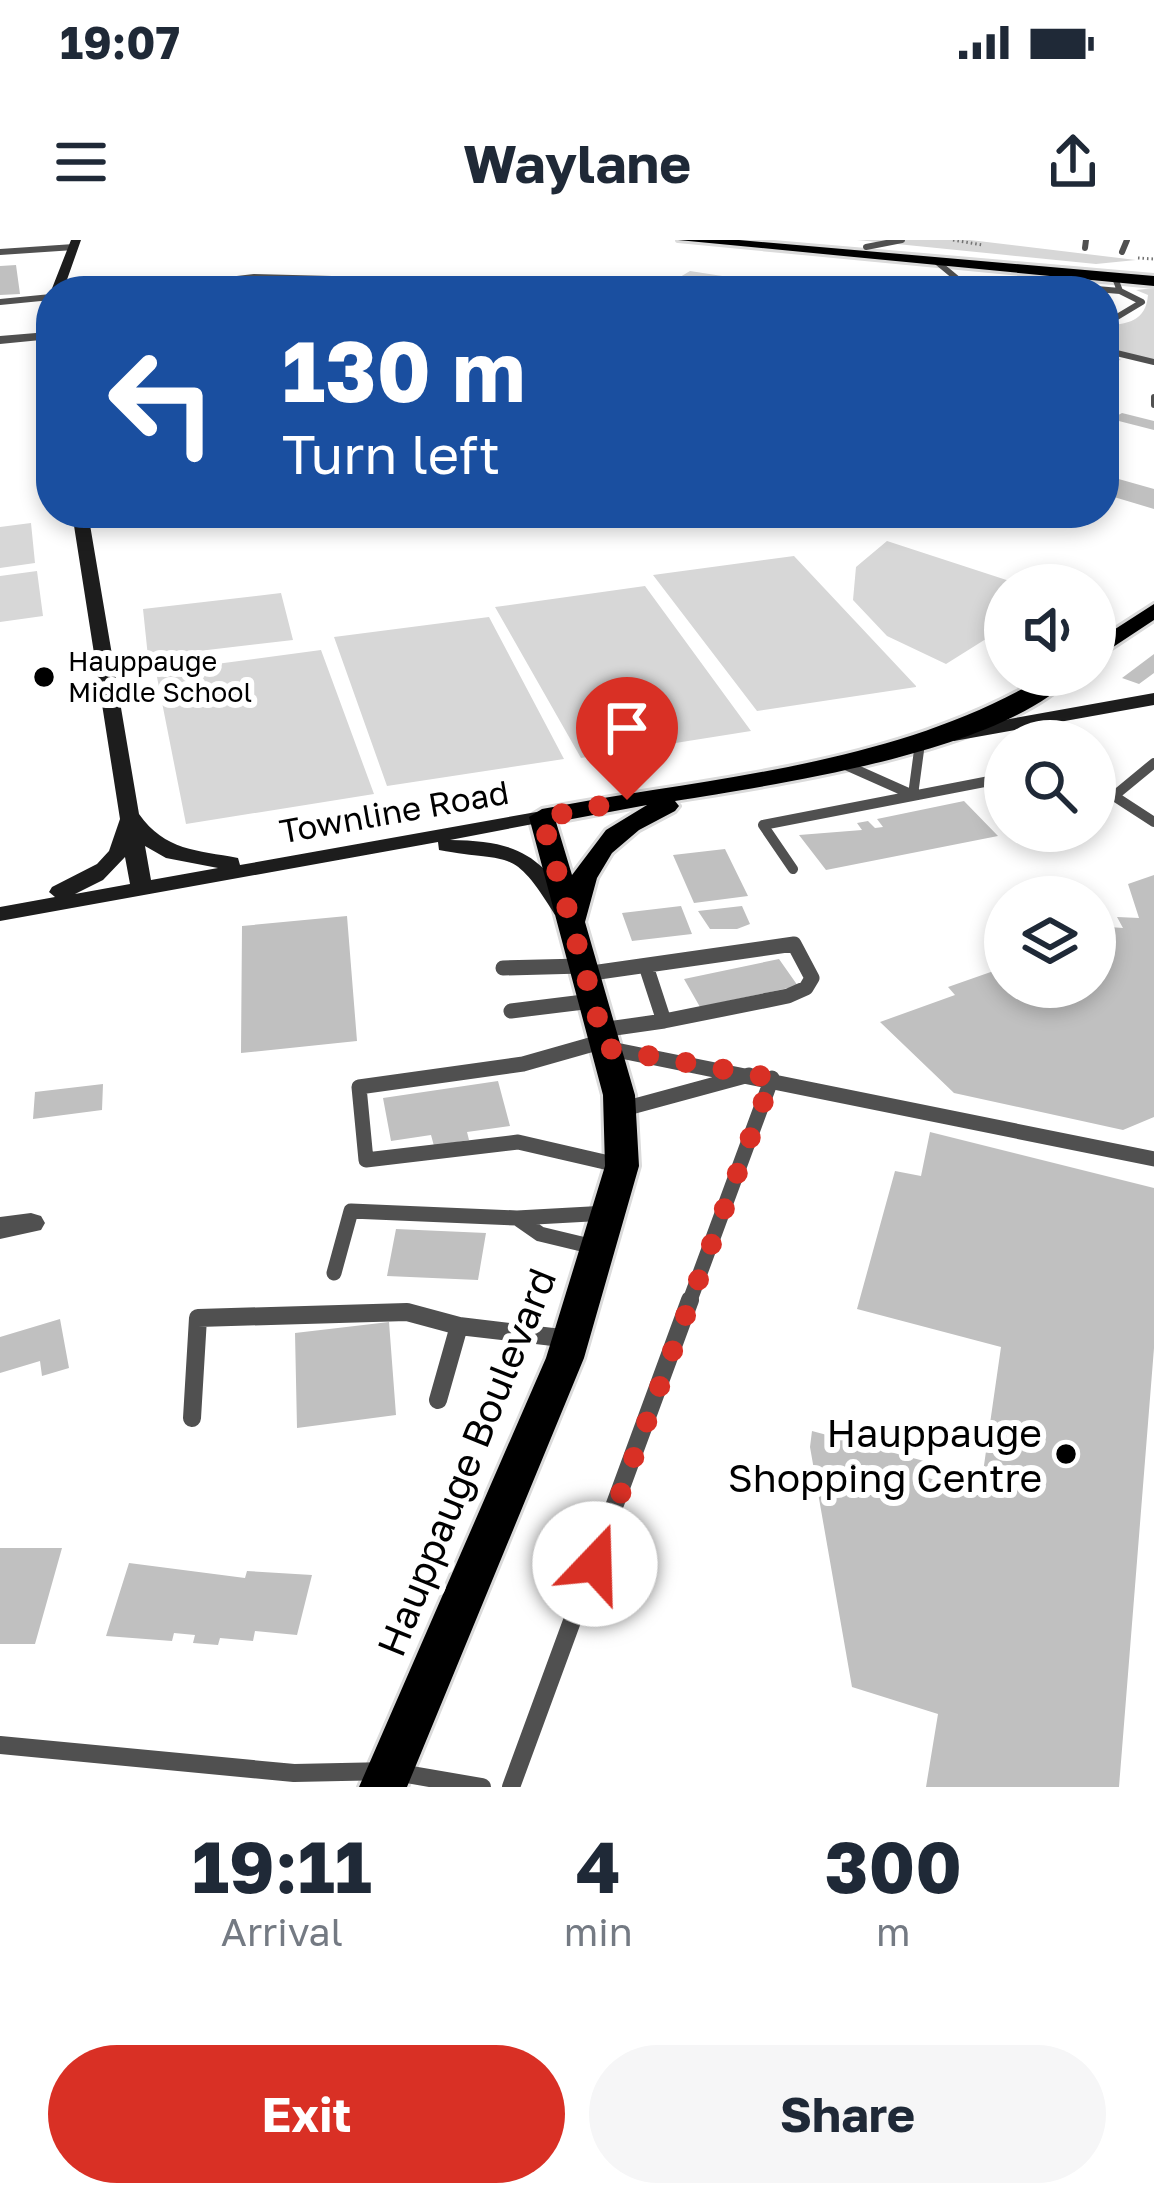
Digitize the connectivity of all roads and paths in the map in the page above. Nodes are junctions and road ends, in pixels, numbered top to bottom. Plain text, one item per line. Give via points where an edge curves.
1 (686, 240) edge
2 (787, 240) edge
3 (902, 240) edge
4 (1127, 240) edge
5 (75, 243) edge
6 (866, 247) junction
7 (0, 252) edge
8 (1123, 252) dead end
9 (1154, 259) edge
10 (937, 262) junction
11 (1151, 271) edge
12 (61, 276) edge
13 (954, 276) edge
14 (1029, 276) edge
15 (1119, 283) edge
16 (1119, 285) edge
17 (36, 297) edge
18 (0, 302) edge
19 (1119, 315) edge
20 (36, 337) edge
21 (0, 340) edge
22 (1119, 354) edge
23 (1154, 362) edge
24 (82, 528) edge
25 (1154, 610) edge
26 (1116, 637) edge
27 (1032, 696) edge
28 (1154, 699) edge
29 (1025, 701) junction
30 (1071, 713) junction
31 (930, 740) junction
32 (837, 762) junction
33 (1154, 763) edge
34 (984, 782) edge
35 (715, 784) junction
36 (914, 795) junction
37 (127, 810) junction
38 (542, 818) junction
39 (1154, 822) edge
40 (378, 848) junction
41 (295, 862) junction
42 (793, 869) dead end
43 (141, 888) junction
44 (0, 913) edge
45 (646, 965) junction
46 (503, 968) dead end
47 (592, 998) junction
48 (511, 1011) dead end
49 (664, 1021) junction
50 (763, 1076) junction
51 (620, 1110) junction
52 (1154, 1160) edge
53 (622, 1166) junction
54 (517, 1218) junction
55 (31, 1223) dead end
56 (0, 1228) edge
57 (603, 1230) junction
58 (334, 1273) dead end
59 (459, 1326) junction
60 (570, 1339) junction
61 (437, 1400) dead end
62 (192, 1418) dead end
63 (0, 1745) edge
64 (386, 1779) edge
65 (482, 1787) edge
66 (511, 1787) edge

1 - 10 highway
2 - 6 highway
3 - 6 lane
4 - 8 lane
5 - 7 lane
5 - 12 street
6 - 11 highway
9 - 11 path
10 - 13 lane
10 - 14 highway
11 - 15 highway
16 - 19 lane via 1142,302
17 - 18 lane
20 - 21 street
22 - 23 lane
24 - 37 street
25 - 26 main road
27 - 29 main road
28 - 30 street, Townline Road
29 - 30 street, Townline Road
29 - 31 main road, Townline Road
30 - 31 street, Townline Road
31 - 32 main road, Townline Road
31 - 36 lane
32 - 35 main road, Townline Road
32 - 36 lane
33 - 39 lane via 1114,796
34 - 36 lane
35 - 38 main road, Townline Road
35 - 47 main road via 611,834 590,862 576,896
36 - 42 lane via 764,825
37 - 41 street via 140,832 172,854
37 - 43 street
37 - 44 street via 120,854 106,872
38 - 40 street, Townline Road
38 - 47 main road, Hauppauge Boulevard
40 - 41 street, Townline Road
40 - 47 street via 488,847 538,869
41 - 43 street, Townline Road
43 - 44 street, Townline Road
45 - 47 lane
45 - 49 lane
45 - 49 lane via 794,944 812,978 788,996
46 - 47 lane
47 - 48 lane
47 - 49 lane
47 - 50 lane
47 - 51 main road, Hauppauge Boulevard
47 - 53 lane via 523,1064 359,1087 366,1160 518,1142
50 - 51 lane
50 - 52 lane
50 - 66 lane
51 - 53 main road, Hauppauge Boulevard
53 - 57 main road, Hauppauge Boulevard
54 - 57 lane
54 - 57 lane via 540,1234
54 - 58 lane via 351,1211
55 - 56 street
57 - 60 main road, Hauppauge Boulevard
59 - 60 lane
59 - 61 lane
59 - 62 lane via 407,1312 198,1318
60 - 64 main road, Hauppauge Boulevard
63 - 64 lane
64 - 65 lane

